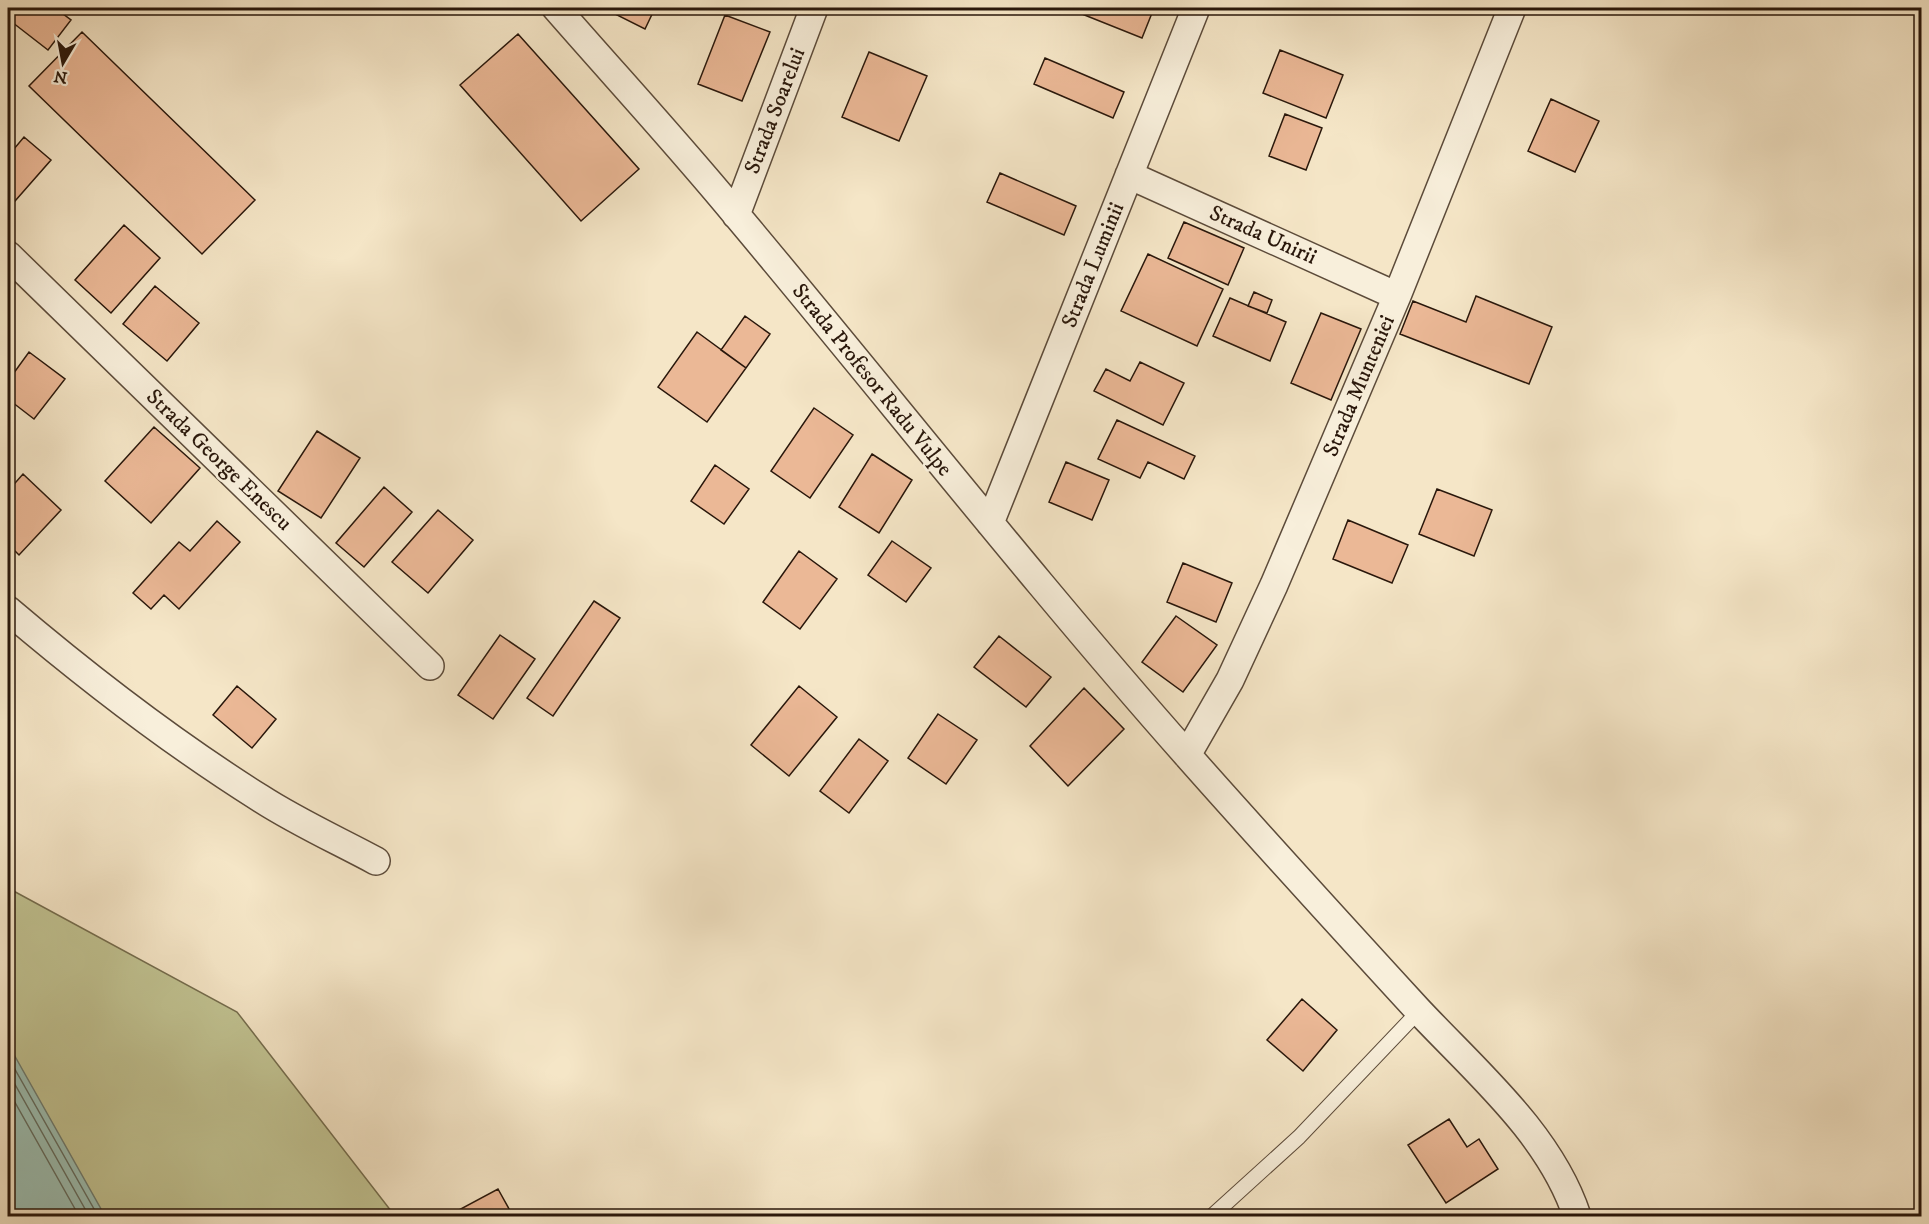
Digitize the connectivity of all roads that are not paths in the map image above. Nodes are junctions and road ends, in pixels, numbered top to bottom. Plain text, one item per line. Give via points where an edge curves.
1 (556, 8) edge
2 (814, 8) edge
3 (1196, 8) edge
4 (1512, 8) edge
5 (1129, 175) junction
6 (736, 215) junction
7 (8, 255) edge
8 (1397, 296) junction
9 (990, 523) junction
10 (8, 610) edge
11 (430, 666) dead end
12 (1187, 754) junction
13 (376, 861) dead end
14 (1419, 1011) junction
15 (1212, 1216) edge
16 (1577, 1216) edge

1 - 6 street, Strada Profesor Radu Vulpe
2 - 6 street, Strada Soarelui
3 - 5 street, Strada Luminii
4 - 8 street, Strada Munteniei
5 - 8 street, Strada Unirii
5 - 9 street, Strada Luminii
6 - 9 street, Strada Profesor Radu Vulpe
7 - 11 street, Strada George Enescu
8 - 12 street, Strada Munteniei via 1275,585 1230,680
9 - 12 street, Strada Profesor Radu Vulpe
10 - 13 street via 179,745 262,800
12 - 14 street, Strada Profesor Radu Vulpe
14 - 15 lane via 1299,1137
14 - 16 street, Strada Profesor Radu Vulpe via 1496,1091 1539,1145 1571,1196

